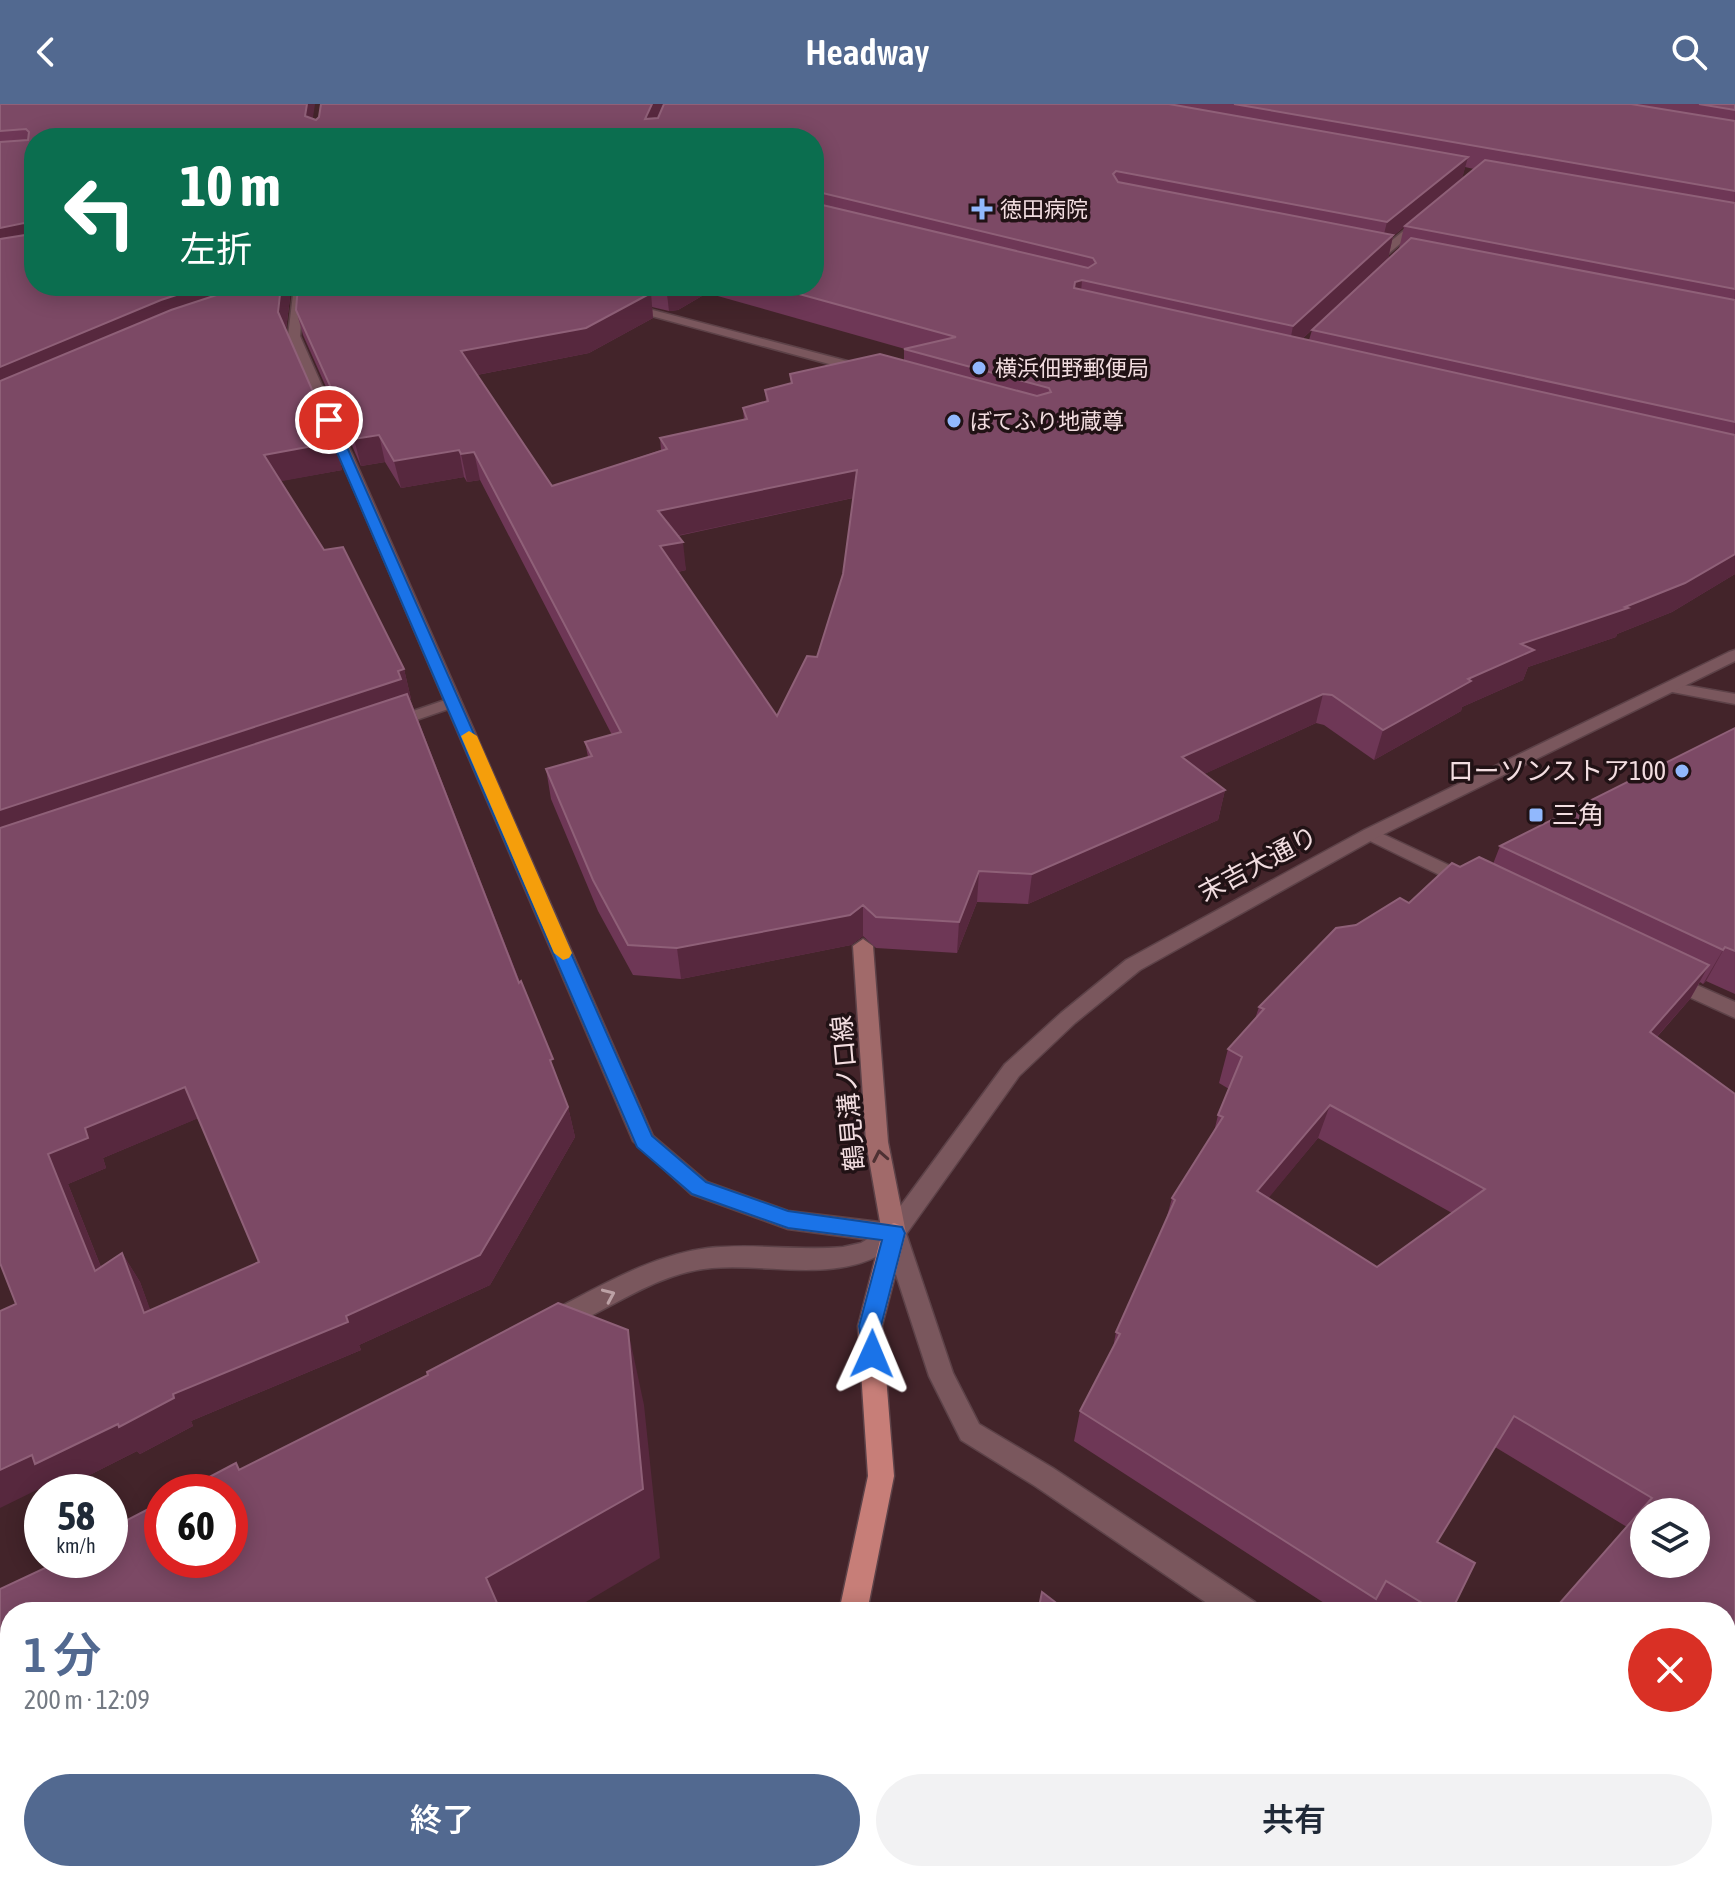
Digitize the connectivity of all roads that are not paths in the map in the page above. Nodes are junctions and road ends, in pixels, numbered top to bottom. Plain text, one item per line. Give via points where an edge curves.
1 (1431, 214) edge
2 (1369, 249) edge
3 (1384, 252) junction
4 (1401, 256) edge
5 (297, 296) edge
6 (614, 302) edge
7 (872, 372) edge
8 (1735, 655) edge
9 (1673, 688) junction
10 (1735, 699) edge
11 (454, 702) junction
12 (367, 732) edge
13 (1370, 834) junction
14 (1482, 888) edge
15 (863, 946) dead end
16 (1651, 970) edge
17 (1735, 1011) edge
18 (894, 1233) junction
19 (527, 1336) edge
20 (855, 1602) edge
21 (1230, 1602) edge

1 - 3 street
2 - 3 street
3 - 4 street
5 - 11 street via 294,336
6 - 7 street
8 - 9 street, 末吉大通り
9 - 10 street
9 - 13 street, 末吉大通り
11 - 12 street
11 - 18 street via 644,1141 699,1188 788,1220
13 - 14 street
13 - 18 street, 末吉大通り via 1133,965 1068,1018 1012,1070
18 -> 15 main road, 鶴見溝ノ口線 via 877,1142
16 - 17 street
19 -> 18 street via 687,1262 749,1255 830,1258 864,1252
18 - 20 main road via 870,1326 881,1476
18 - 21 street via 941,1376 970,1432

